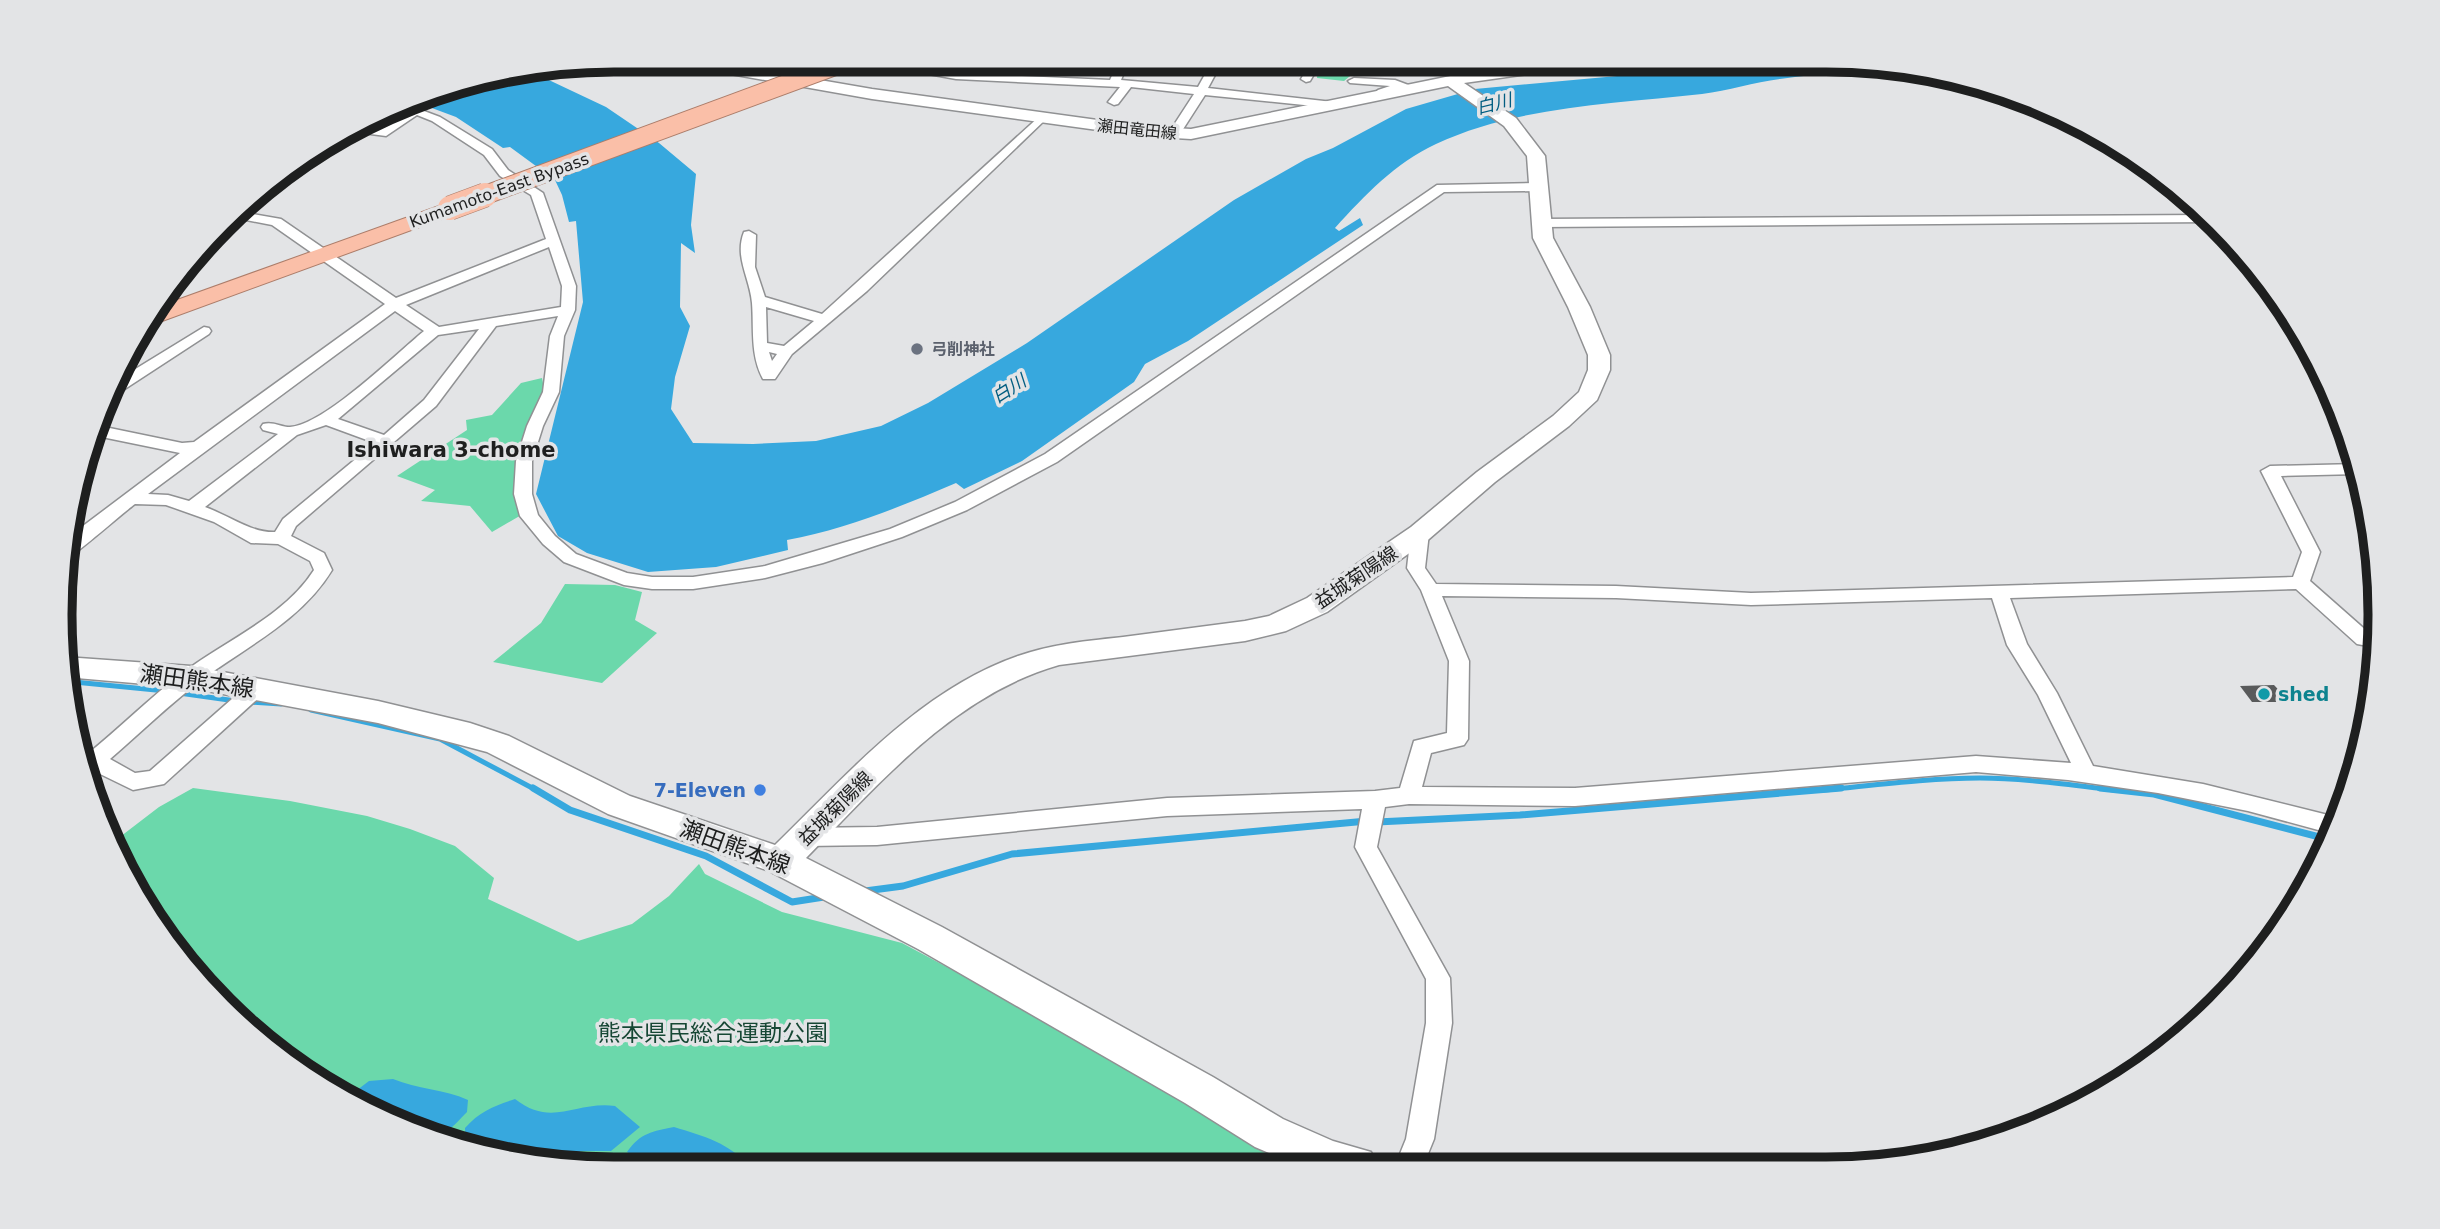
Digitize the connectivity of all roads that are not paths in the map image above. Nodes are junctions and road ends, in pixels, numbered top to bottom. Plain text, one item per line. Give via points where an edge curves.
1 (748, 72) edge
2 (800, 72) edge
3 (818, 72) edge
4 (934, 72) edge
5 (1119, 72) edge
6 (1212, 72) edge
7 (1310, 72) edge
8 (1504, 72) edge
9 (1306, 79) dead end
10 (1354, 81) dead end
11 (1452, 82) junction
12 (1114, 83) junction
13 (1128, 83) junction
14 (1203, 90) junction
15 (1114, 102) dead end
16 (1331, 105) junction
17 (1310, 108) dead end
18 (416, 111) joint
19 (1041, 118) junction
20 (368, 131) edge
21 (1174, 134) junction
22 (1537, 187) junction
23 (447, 205) junction
24 (246, 216) edge
25 (2197, 219) edge
26 (1542, 223) junction
27 (749, 235) dead end
28 (555, 240) junction
29 (320, 251) junction
30 (172, 300) edge
31 (758, 300) junction
32 (395, 304) junction
33 (569, 310) junction
34 (164, 312) edge
35 (824, 319) junction
36 (490, 324) junction
37 (435, 330) junction
38 (204, 331) dead end
39 (760, 346) junction
40 (787, 351) junction
41 (124, 384) edge
42 (326, 420) junction
43 (269, 427) dead end
44 (104, 432) edge
45 (290, 432) junction
46 (387, 442) junction
47 (199, 446) junction
48 (2348, 469) edge
49 (131, 498) junction
50 (192, 508) junction
51 (1420, 533) junction
52 (281, 538) junction
53 (76, 544) edge
54 (2300, 583) junction
55 (1430, 590) junction
56 (1999, 592) junction
57 (2367, 639) edge
58 (75, 668) edge
59 (187, 681) junction
60 (254, 691) junction
61 (92, 764) edge
62 (93, 764) edge
63 (2086, 773) junction
64 (1409, 795) junction
65 (1375, 800) junction
66 (2326, 823) edge
67 (793, 849) junction
68 (1324, 1157) edge
69 (1413, 1157) edge

1 - 19 main road, 瀬田竜田線
2 - 23 highway, Kumamoto-East Bypass
3 - 23 highway, Kumamoto-East Bypass, bridge
4 - 12 street via 1076,76
5 - 12 street
6 - 14 street
7 - 9 street
8 - 11 main road, 瀬田竜田線
10 - 16 street via 1405,86
11 - 16 main road, 瀬田竜田線
11 - 22 main road, 益城菊陽線 via 1510,122 1527,141 1536,156
12 - 13 street
13 - 14 street
13 - 15 street
14 - 16 street
14 - 21 street
16 - 17 street
16 - 21 main road, 瀬田竜田線 via 1200,133
18 - 20 street via 382,133
18 - 28 street via 488,152 504,173 533,188
19 - 21 main road, 瀬田竜田線
19 - 35 street
22 - 26 main road, 益城菊陽線
22 - 33 street via 1441,188 1051,458 961,506 816,559 693,583 624,579 570,558 528,516 524,461 551,392 557,336
23 - 29 highway, Kumamoto-East Bypass
24 - 29 street via 276,222
25 - 26 street
26 - 51 main road, 益城菊陽線 via 1544,238 1598,355 1595,382 1578,407
27 - 31 street via 748,267
28 - 32 street
28 - 33 street via 569,286
29 - 30 highway, Kumamoto-East Bypass
29 - 32 street
29 - 34 highway, Kumamoto-East Bypass
31 - 35 street
31 - 39 street
32 - 37 street
32 - 47 street
33 - 36 street
35 - 40 street
36 - 37 street
36 - 46 street via 430,403
37 - 42 street
38 - 41 street
39 - 40 street
39 - 40 street via 769,376
42 - 45 street
42 - 46 street
43 - 45 street
44 - 47 street via 182,448
45 - 50 street
46 - 52 street via 289,523
47 - 49 street
48 - 54 street via 2270,471 2311,552
49 - 50 street via 168,500
49 - 53 street
50 - 52 street via 257,539
51 - 55 street via 1416,568
51 - 67 main road, 益城菊陽線 via 1317,605 1276,624 1059,655 994,679 952,703 890,753
52 - 59 street via 317,557 323,570 319,580 285,611
54 - 56 street
54 - 57 street
55 - 56 street via 1751,599
55 - 64 street via 1460,662 1457,739 1422,747
56 - 63 street via 2017,645 2047,693
58 - 59 main road, 瀬田熊本線
59 - 60 main road, 瀬田熊本線
59 - 61 street
60 - 62 street via 156,778 133,782
60 - 67 main road, 瀬田熊本線 via 378,712 470,734 619,805
63 - 64 street via 1976,764 1576,797
63 - 66 street via 2165,785
64 - 65 street
65 - 67 street via 1167,807
65 - 69 street via 1366,848 1438,978 1440,1023 1420,1139
67 - 68 main road, 瀬田熊本線 via 930,938 1269,1133

